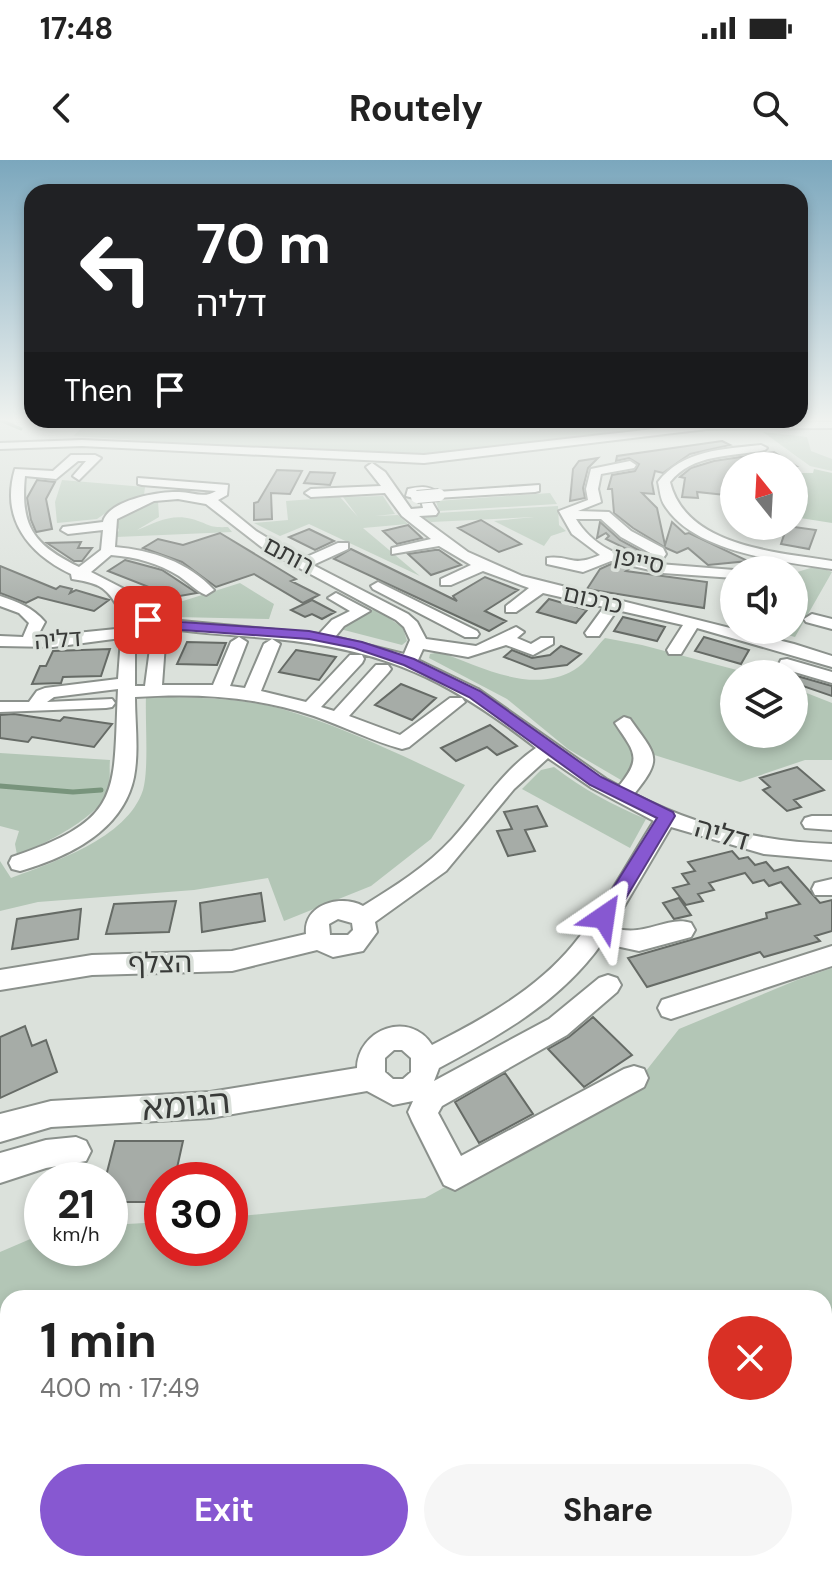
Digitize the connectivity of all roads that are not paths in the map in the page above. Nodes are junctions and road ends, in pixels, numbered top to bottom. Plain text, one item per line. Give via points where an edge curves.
1 (175, 484) edge
2 (368, 484) edge
3 (377, 484) edge
4 (396, 484) edge
5 (593, 484) edge
6 (664, 484) edge
7 (535, 488) dead end
8 (369, 490) junction
9 (311, 493) dead end
10 (208, 500) junction
11 (689, 507) dead end
12 (407, 513) junction
13 (567, 516) junction
14 (108, 525) junction
15 (720, 528) edge
16 (68, 530) dead end
17 (720, 536) edge
18 (737, 540) joint
19 (442, 541) junction
20 (12, 543) dead end
21 (343, 546) dead end
22 (108, 551) junction
23 (397, 551) dead end
24 (610, 556) junction
25 (761, 556) edge
26 (789, 556) edge
27 (552, 561) dead end
28 (304, 564) junction
29 (808, 564) edge
30 (483, 565) junction
31 (651, 565) junction
32 (832, 565) edge
33 (720, 572) edge
34 (77, 576) junction
35 (446, 582) dead end
36 (378, 586) dead end
37 (541, 587) junction
38 (206, 590) dead end
39 (321, 590) dead end
40 (0, 601) edge
41 (614, 604) junction
42 (511, 609) dead end
43 (441, 619) junction
44 (812, 619) dead end
45 (693, 622) junction
46 (832, 624) edge
47 (135, 629) junction
48 (0, 633) edge
49 (593, 633) dead end
50 (471, 634) dead end
51 (30, 635) junction
52 (325, 638) junction
53 (0, 641) edge
54 (547, 641) dead end
55 (239, 642) dead end
56 (272, 644) dead end
57 (413, 644) junction
58 (675, 650) dead end
59 (356, 659) dead end
60 (832, 662) edge
61 (382, 669) dead end
62 (808, 671) edge
63 (832, 678) edge
64 (127, 688) junction
65 (220, 690) junction
66 (153, 691) junction
67 (251, 694) junction
68 (456, 702) dead end
69 (106, 703) dead end
70 (0, 707) edge
71 (35, 708) junction
72 (309, 709) junction
73 (337, 718) junction
74 (624, 723) dead end
75 (549, 748) junction
76 (622, 796) junction
77 (667, 816) junction
78 (832, 852) edge
79 (20, 863) dead end
80 (596, 930) junction
81 (683, 930) dead end
82 (832, 956) edge
83 (0, 980) edge
84 (608, 985) dead end
85 (671, 1008) dead end
86 (501, 1021) junction
87 (527, 1045) junction
88 (427, 1061) junction
89 (372, 1078) junction
90 (634, 1078) dead end
91 (0, 1128) edge
92 (76, 1151) dead end
93 (0, 1168) edge

1 - 10 street via 224,488
2 - 8 street
3 - 8 street
4 - 12 street, כרכום
5 - 13 street via 595,502 565,511
6 - 17 street via 665,499 678,516 700,531
7 - 12 street, bridge via 439,495 417,497 412,492 432,494 426,502 431,512
8 - 9 street via 343,486
10 - 14 street via 166,496 137,501 110,517
10 - 28 street, רותם via 226,509 249,534
11 - 15 street
12 - 19 street, כרכום
13 - 24 street, סייפן via 585,541
13 - 31 street via 604,515 658,551
14 - 16 street
14 - 22 street
18 - 25 street
18 - 26 street via 775,547
19 - 23 street
19 - 30 street, כרכום
20 - 34 street
21 - 28 street
22 - 34 street
22 - 38 street via 163,560
24 - 27 street via 583,568
24 - 31 street, סייפן
28 - 57 street, רותם via 385,607
29 - 32 street
30 - 35 street
30 - 37 street, כרכום
31 - 33 street, סייפן
34 - 47 street via 119,592
36 - 43 street
37 - 41 street, כרכום
37 - 42 street
39 - 52 street via 362,611 338,623
40 - 51 street via 32,614 37,622
41 - 45 street, כרכום
41 - 49 street
43 - 50 street
43 - 57 street
44 - 46 street
45 - 58 street
45 - 60 street, כרכום
47 - 51 street, דליה
47 - 52 street, דליה via 182,626
47 - 53 street, דליה via 53,642
47 - 64 street
47 - 66 street
48 - 51 street, דליה
52 - 57 street, דליה
54 - 57 street via 533,650 510,635 478,653
55 - 65 street
56 - 67 street
57 - 75 street, דליה
59 - 72 street
61 - 73 street
62 - 63 street
64 - 66 street
64 - 71 street via 51,692
64 - 79 street via 124,777 111,810 73,840
65 - 66 street
65 - 67 street
67 - 72 street
68 - 73 street via 402,743
69 - 71 street
70 - 71 street
72 - 73 street
74 - 76 street via 644,753 644,769
75 - 76 street, דליה
75 - 83 street, הצלף via 523,765 447,856 363,918 350,910 328,913 317,924 319,940 232,961 92,965
76 - 77 street, דליה
77 - 78 street, דליה via 750,843
77 - 80 street
80 - 81 street via 631,943
80 - 86 street via 557,977
82 - 85 street
84 - 87 street
86 - 87 street
86 - 88 street
87 - 90 street via 432,1097 422,1112 455,1175
88 - 89 street via 424,1077 409,1090 387,1090
88 - 89 street via 417,1045 389,1040 369,1060
89 - 91 street, הגומא via 210,1105 51,1114
92 - 93 street

